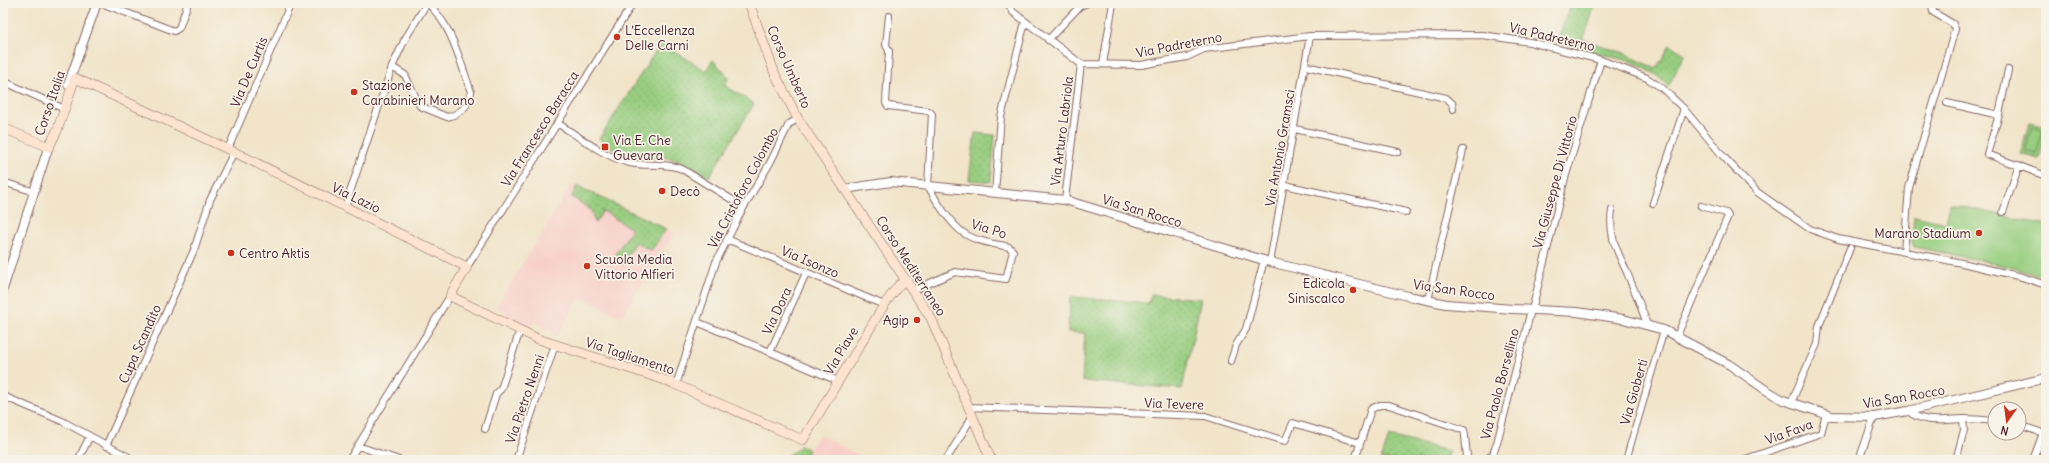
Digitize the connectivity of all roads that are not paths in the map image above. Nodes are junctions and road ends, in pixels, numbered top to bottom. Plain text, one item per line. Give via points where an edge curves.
1 (97, 3) edge
2 (101, 3) edge
3 (188, 3) edge
4 (291, 3) edge
5 (427, 3) edge
6 (633, 3) edge
7 (749, 3) edge
8 (1008, 3) edge
9 (1087, 3) edge
10 (1113, 3) edge
11 (1932, 3) edge
12 (889, 16) dead end
13 (1025, 22) junction
14 (1310, 36) junction
15 (1048, 40) junction
16 (1601, 60) junction
17 (1081, 64) junction
18 (1103, 64) junction
19 (76, 66) junction
20 (1306, 66) junction
21 (392, 67) junction
22 (2008, 70) dead end
23 (75, 78) junction
24 (3, 81) edge
25 (1947, 103) dead end
26 (60, 107) junction
27 (1453, 109) dead end
28 (1684, 109) junction
29 (1998, 115) junction
30 (798, 119) junction
31 (557, 123) junction
32 (3, 128) edge
33 (1294, 130) junction
34 (49, 147) junction
35 (1463, 150) dead end
36 (231, 151) junction
37 (1398, 152) dead end
38 (2018, 165) junction
39 (2046, 176) edge
40 (3, 182) edge
41 (1285, 184) junction
42 (928, 185) junction
43 (844, 189) junction
44 (35, 192) junction
45 (995, 193) junction
46 (1065, 200) junction
47 (1653, 203) dead end
48 (1701, 206) dead end
49 (345, 207) junction
50 (744, 207) junction
51 (1612, 210) dead end
52 (1406, 212) dead end
53 (2003, 212) dead end
54 (727, 239) junction
55 (1850, 248) dead end
56 (1904, 252) junction
57 (1267, 261) junction
58 (467, 267) junction
59 (806, 273) junction
60 (907, 280) junction
61 (2046, 285) edge
62 (3, 289) edge
63 (914, 290) junction
64 (450, 296) junction
65 (1428, 300) junction
66 (884, 305) junction
67 (1531, 310) junction
68 (697, 322) junction
69 (1647, 325) junction
70 (520, 330) junction
71 (1664, 330) junction
72 (1677, 336) junction
73 (555, 345) junction
74 (770, 352) junction
75 (1231, 361) dead end
76 (2046, 378) edge
77 (838, 381) junction
78 (676, 384) junction
79 (3, 396) edge
80 (1791, 403) junction
81 (968, 407) junction
82 (1908, 411) junction
83 (1832, 416) junction
84 (1874, 417) junction
85 (972, 418) junction
86 (1963, 419) junction
87 (1987, 420) edge
88 (2027, 428) edge
89 (485, 429) dead end
90 (2044, 433) edge
91 (90, 436) junction
92 (803, 440) joint
93 (1360, 443) junction
94 (106, 446) junction
95 (358, 446) junction
96 (989, 458) edge
97 (78, 460) edge
98 (134, 460) edge
99 (349, 460) edge
100 (399, 460) edge
101 (516, 460) edge
102 (946, 460) edge
103 (1355, 460) edge
104 (1468, 460) edge
105 (1486, 460) edge
106 (1626, 460) edge
107 (1743, 460) edge
108 (1859, 460) edge
109 (1956, 460) edge
110 (2033, 460) edge

1 - 19 street, Corso Italia
2 - 3 street via 174,31 178,28
4 - 36 street, Via De Curtis
5 - 21 street via 405,39
5 - 21 street via 436,11 448,30 472,92 470,101 462,111 447,118 424,109 415,98 405,75
6 - 31 street, Via Francesco Baracca
7 - 30 main road, Corso Umberto via 775,74
8 - 13 street via 1013,12
9 - 15 street via 1080,6
10 - 18 street
11 - 56 street via 1933,12 1953,24 1955,29 1909,188
12 - 42 street via 886,45 890,51 886,103 888,106 929,111 932,114
13 - 15 street
13 - 45 street via 1000,117
14 - 16 street, Via Padreterno via 1492,36 1530,42
14 - 18 street, Via Padreterno via 1204,49 1187,57 1142,65
14 - 20 street, Via Antonio Gramsci
15 - 17 street
16 - 28 street, Via Padreterno via 1647,78
16 - 67 street, Via Giuseppe Di Vittorio via 1565,178
17 - 18 street, Via Padreterno
17 - 46 street, Via Arturo Labriola
19 - 23 street, Corso Italia
19 - 26 street, Corso Italia
20 - 27 street via 1446,98 1452,103
20 - 33 street, Via Antonio Gramsci
21 - 49 street
22 - 29 street
23 - 34 main road, Corso Italia
23 - 36 main road, Via Lazio
24 - 26 street
25 - 29 street
26 - 34 street, Corso Italia
28 - 47 street
28 - 56 street, Via Padreterno via 1722,156 1757,192 1799,223 1819,234
29 - 38 street via 1987,154
30 - 43 main road, Corso Mediterraneo
30 - 50 street, Via Cristoforo Colombo via 789,124
31 - 50 street via 619,160 632,164 672,165 682,169
31 - 58 street, Via Francesco Baracca
32 - 34 main road
33 - 37 street
33 - 41 street, Via Antonio Gramsci
34 - 44 street, Corso Italia
35 - 65 street
36 - 49 main road, Via Lazio
36 - 94 street, Cupa Scandito via 210,200 194,250
38 - 39 street
38 - 53 street
40 - 44 street
41 - 52 street
41 - 57 street, Via Antonio Gramsci
42 - 43 street, Via San Rocco via 891,182
42 - 45 street, Via San Rocco
42 - 63 street, Via Po via 940,206 964,234 1009,247 1013,251 1006,279 956,272
43 - 60 main road, Corso Mediterraneo
44 - 62 street, Corso Italia
45 - 46 street, Via San Rocco
46 - 57 street, Via San Rocco
48 - 72 street via 1726,213 1728,216
49 - 58 main road, Via Lazio
50 - 54 street, Via Cristoforo Colombo
51 - 69 street via 1611,226 1616,251
54 - 59 street, Via Isonzo
54 - 68 street, Via Cristoforo Colombo via 716,262
55 - 80 street via 1819,326 1817,344
56 - 61 street, Via Padreterno via 2001,272
57 - 65 street, Via San Rocco
57 - 75 street, Via Antonio Gramsci via 1246,328 1236,345
58 - 64 main road
59 - 66 street, Via Isonzo
59 - 74 street, Via Dora
60 - 63 main road, Corso Mediterraneo
60 - 66 main road, Via Piave via 899,285
63 - 81 main road, Corso Mediterraneo via 931,318
64 - 70 main road, Via Tagliamento
64 - 95 street
65 - 67 street, Via San Rocco via 1446,304
66 - 77 main road, Via Piave
67 - 69 street, Via San Rocco via 1577,312
67 - 105 street, Via Paolo Borsellino via 1497,443 1493,454
68 - 74 street, Via Dora
68 - 78 street, Via Cristoforo Colombo
69 - 71 street, Via San Rocco
70 - 73 main road, Via Tagliamento
70 - 89 street
71 - 72 street, Via San Rocco
71 - 106 street, Via Gioberti
72 - 80 street, Via San Rocco
73 - 78 main road, Via Tagliamento
73 - 101 street, Via Pietro Nenni
74 - 77 street
76 - 82 street, Via San Rocco
77 - 92 main road, Via Piave
78 - 92 main road, Via Tagliamento
79 - 91 street
80 - 83 street, Via San Rocco
81 - 85 main road, Corso Mediterraneo
81 - 93 street, Via Tevere via 1205,416 1284,441 1293,423
82 - 84 street, Via San Rocco
82 - 86 street via 1915,418 1928,420
83 - 84 street, Via San Rocco
83 - 107 street, Via Fava via 1825,418 1821,433
84 - 108 street
85 - 96 main road, Corso Mediterraneo
85 - 102 street
86 - 87 street
86 - 109 street via 1964,430
88 - 90 street
90 - 110 street
91 - 94 street
91 - 97 street
93 - 103 street
93 - 104 street via 1371,409 1380,404 1388,405 1464,430
94 - 98 street
95 - 99 street
95 - 100 street

